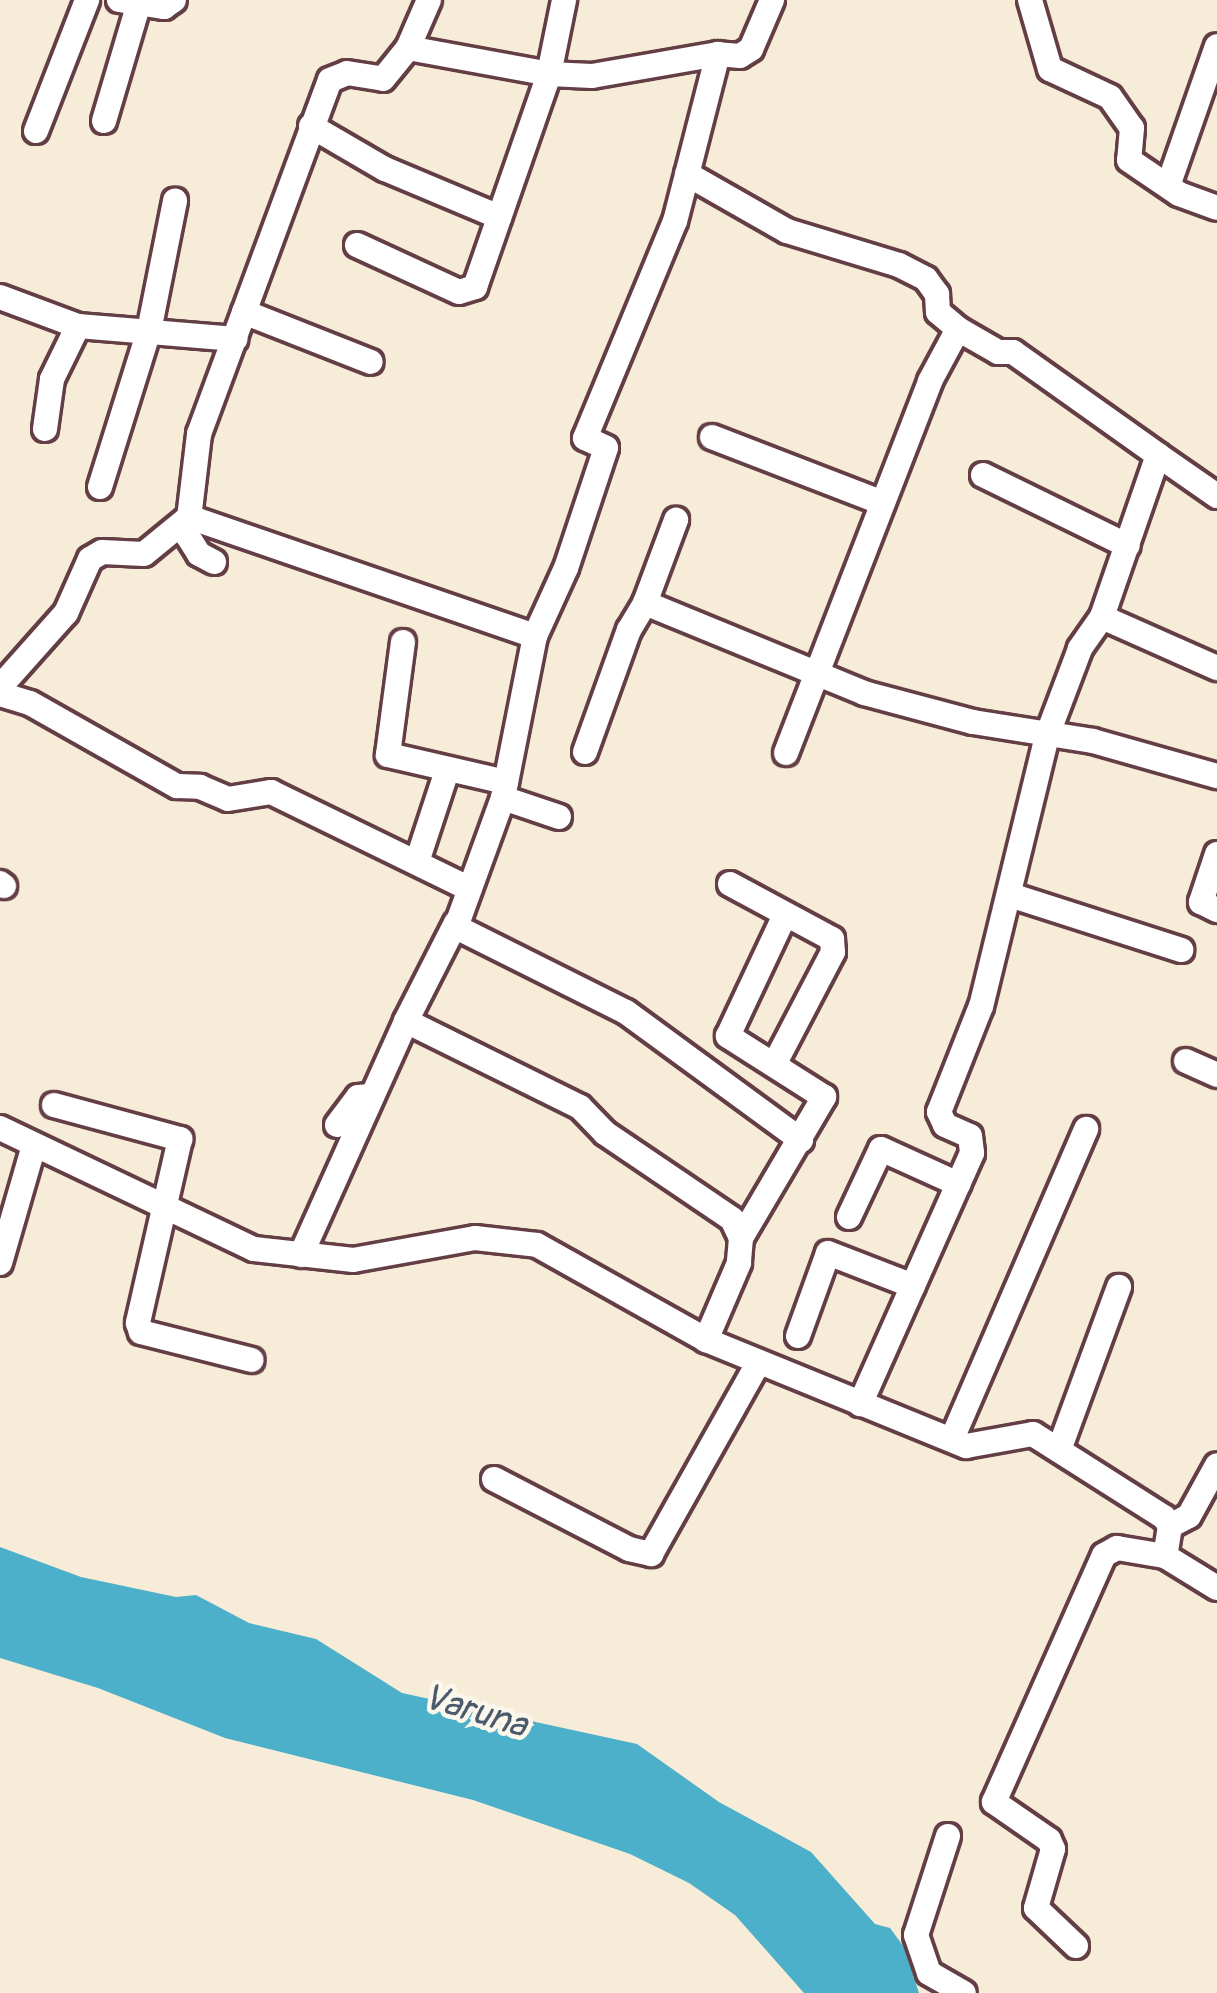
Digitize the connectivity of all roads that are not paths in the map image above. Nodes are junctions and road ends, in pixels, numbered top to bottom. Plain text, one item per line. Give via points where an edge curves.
1 (87, 0) edge
2 (174, 0) edge
3 (429, 0) edge
4 (564, 0) edge
5 (772, 0) edge
6 (1030, 0) edge
7 (129, 2) edge
8 (1217, 46) edge
9 (408, 48) junction
10 (718, 54) junction
11 (549, 74) junction
12 (104, 121) dead end
13 (311, 126) junction
14 (35, 131) dead end
15 (687, 174) junction
16 (1168, 186) junction
17 (175, 201) dead end
18 (1217, 208) edge
19 (499, 217) junction
20 (357, 245) dead end
21 (0, 297) edge
22 (244, 312) junction
23 (78, 326) junction
24 (958, 329) junction
25 (149, 331) junction
26 (235, 338) junction
27 (370, 362) dead end
28 (45, 429) dead end
29 (712, 437) dead end
30 (1158, 455) junction
31 (983, 475) dead end
32 (100, 487) dead end
33 (1217, 496) edge
34 (883, 503) junction
35 (189, 517) junction
36 (676, 520) dead end
37 (1128, 546) junction
38 (214, 562) dead end
39 (645, 603) junction
40 (1102, 617) junction
41 (535, 636) junction
42 (403, 642) dead end
43 (1217, 668) edge
44 (817, 673) junction
45 (0, 691) edge
46 (1047, 736) junction
47 (585, 752) dead end
48 (786, 753) dead end
49 (447, 771) junction
50 (1217, 776) edge
51 (504, 790) junction
52 (560, 817) dead end
53 (1217, 854) edge
54 (417, 862) junction
55 (730, 884) dead end
56 (470, 889) junction
57 (1010, 895) junction
58 (1217, 910) edge
59 (785, 915) junction
60 (456, 923) junction
61 (1181, 950) dead end
62 (406, 1021) junction
63 (1186, 1061) dead end
64 (774, 1065) junction
65 (1217, 1075) edge
66 (373, 1096) junction
67 (54, 1105) dead end
68 (338, 1125) dead end
69 (0, 1128) edge
70 (1086, 1130) dead end
71 (801, 1140) junction
72 (34, 1145) junction
73 (958, 1184) junction
74 (163, 1208) junction
75 (849, 1217) dead end
76 (741, 1238) junction
77 (301, 1255) junction
78 (0, 1263) edge
79 (913, 1286) junction
80 (1119, 1287) dead end
81 (798, 1336) dead end
82 (706, 1340) junction
83 (252, 1360) dead end
84 (758, 1363) junction
85 (860, 1404) junction
86 (952, 1439) junction
87 (1059, 1450) junction
88 (1217, 1465) edge
89 (494, 1479) dead end
90 (1170, 1526) junction
91 (1165, 1556) junction
92 (1217, 1588) edge
93 (948, 1836) dead end
94 (1076, 1946) dead end
95 (964, 1993) edge

1 - 14 street
2 - 7 street via 164,7
3 - 9 street
4 - 11 street
5 - 10 street via 751,49
6 - 16 street via 1050,69 1109,97 1132,128 1129,160
7 - 12 street
8 - 16 street
9 - 11 street
9 - 13 street via 383,79 347,73 330,80
10 - 11 street via 651,70
10 - 15 street
11 - 19 street
13 - 19 street via 385,169
13 - 22 street
15 - 24 street via 788,231 926,279 938,312
15 - 41 street via 585,438 605,448
16 - 18 street
17 - 25 street
19 - 20 street via 468,291
21 - 23 street
22 - 26 street
22 - 27 street
23 - 25 street
23 - 28 street via 52,379
24 - 30 street via 1013,352
24 - 34 street
25 - 26 street
25 - 32 street
26 - 35 street via 199,434
29 - 34 street
30 - 33 street
30 - 37 street
31 - 37 street
34 - 44 street
35 - 38 street via 191,545
35 - 41 street
35 - 45 street via 143,554 102,552 90,560 66,613
36 - 39 street
37 - 40 street
39 - 44 street
39 - 47 street
40 - 43 street
40 - 46 street via 1080,649
41 - 51 street
42 - 49 street via 388,755
44 - 46 street via 945,716
44 - 48 street
45 - 54 street via 177,786 228,799 271,792
46 - 50 street
46 - 57 street
49 - 51 street
49 - 54 street
51 - 52 street
51 - 56 street
53 - 58 street via 1201,902
54 - 56 street
55 - 59 street
56 - 60 street
57 - 61 street
57 - 73 street via 981,1006 939,1112 945,1126 974,1142
59 - 64 street via 728,1027 730,1042
59 - 64 street via 834,945
60 - 62 street
60 - 71 street via 460,934 626,1012
62 - 66 street
62 - 76 street via 580,1107 605,1133 732,1219
63 - 65 street
64 - 71 street via 823,1094
66 - 68 street via 358,1096
66 - 77 street
67 - 74 street via 177,1137 182,1149
69 - 72 street
70 - 86 street
71 - 76 street
72 - 74 street
72 - 78 street
73 - 75 street via 881,1149
73 - 79 street
74 - 77 street via 237,1243
74 - 83 street via 141,1332
76 - 82 street via 740,1263
77 - 82 street via 353,1260 475,1238 537,1244
79 - 81 street via 828,1252
79 - 85 street
80 - 87 street
82 - 84 street
84 - 85 street
84 - 89 street via 651,1554
85 - 86 street
86 - 87 street via 979,1448 1020,1432
87 - 90 street
88 - 90 street via 1189,1516
90 - 91 street
91 - 92 street
91 - 94 street via 1117,1548 1104,1555 994,1802 1049,1840 1036,1908
93 - 95 street via 916,1935 929,1973

